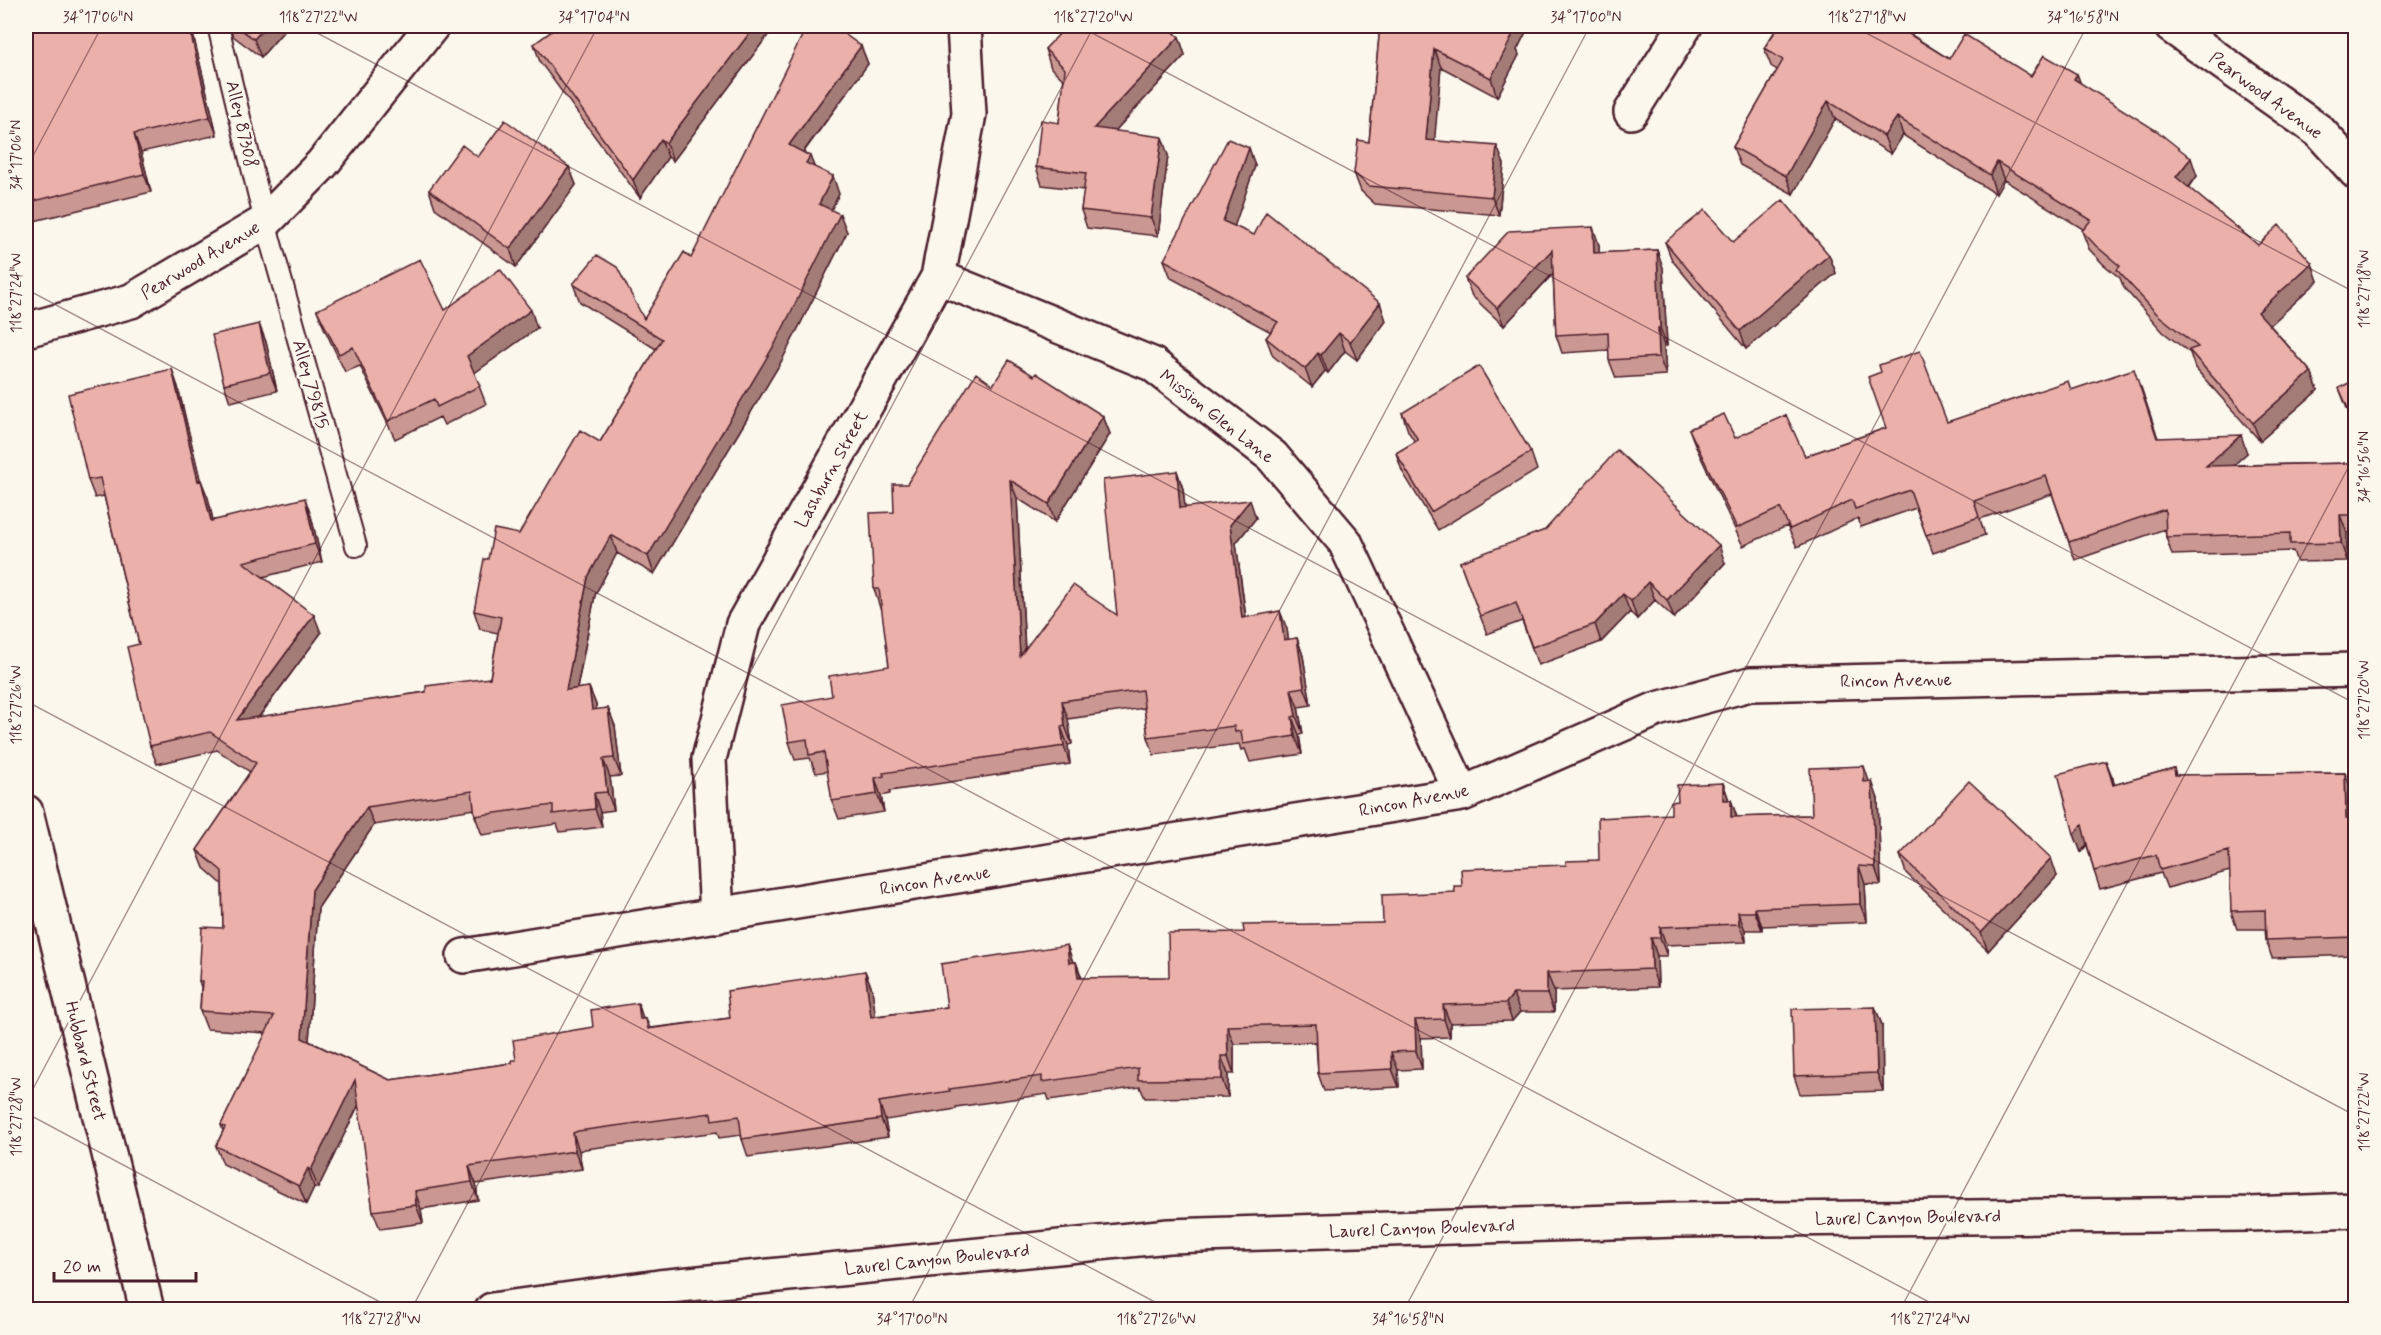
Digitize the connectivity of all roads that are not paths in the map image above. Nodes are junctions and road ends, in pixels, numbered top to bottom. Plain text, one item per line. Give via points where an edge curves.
1 (218, 26) edge
2 (432, 26) edge
3 (964, 26) edge
4 (1685, 26) edge
5 (2171, 26) edge
6 (1630, 112) dead end
7 (2355, 172) edge
8 (265, 222) junction
9 (938, 277) junction
10 (26, 330) edge
11 (356, 546) dead end
12 (2355, 670) edge
13 (1462, 794) junction
14 (26, 813) edge
15 (717, 916) junction
16 (464, 956) dead end
17 (2355, 1210) edge
18 (147, 1310) edge
19 (492, 1310) edge

1 - 8 lane, Alley 87308
2 - 8 street, Pearwood Avenue via 322,164
3 - 9 street, Lashburn Street via 969,114
4 - 6 street
5 - 7 street, Pearwood Avenue via 2319,131
8 - 10 street, Pearwood Avenue via 131,301
8 - 11 lane, Alley 79815
9 - 13 street, Mission Glen Lane via 1152,364 1272,456 1346,542
9 - 15 street, Lashburn Street via 743,624 709,759
12 - 13 street, Rincon Avenue via 1750,684 1658,709
13 - 15 street, Rincon Avenue
14 - 18 street, Hubbard Street
15 - 16 street, Rincon Avenue
17 - 19 street, Laurel Canyon Boulevard via 1677,1220 1169,1236 659,1287

